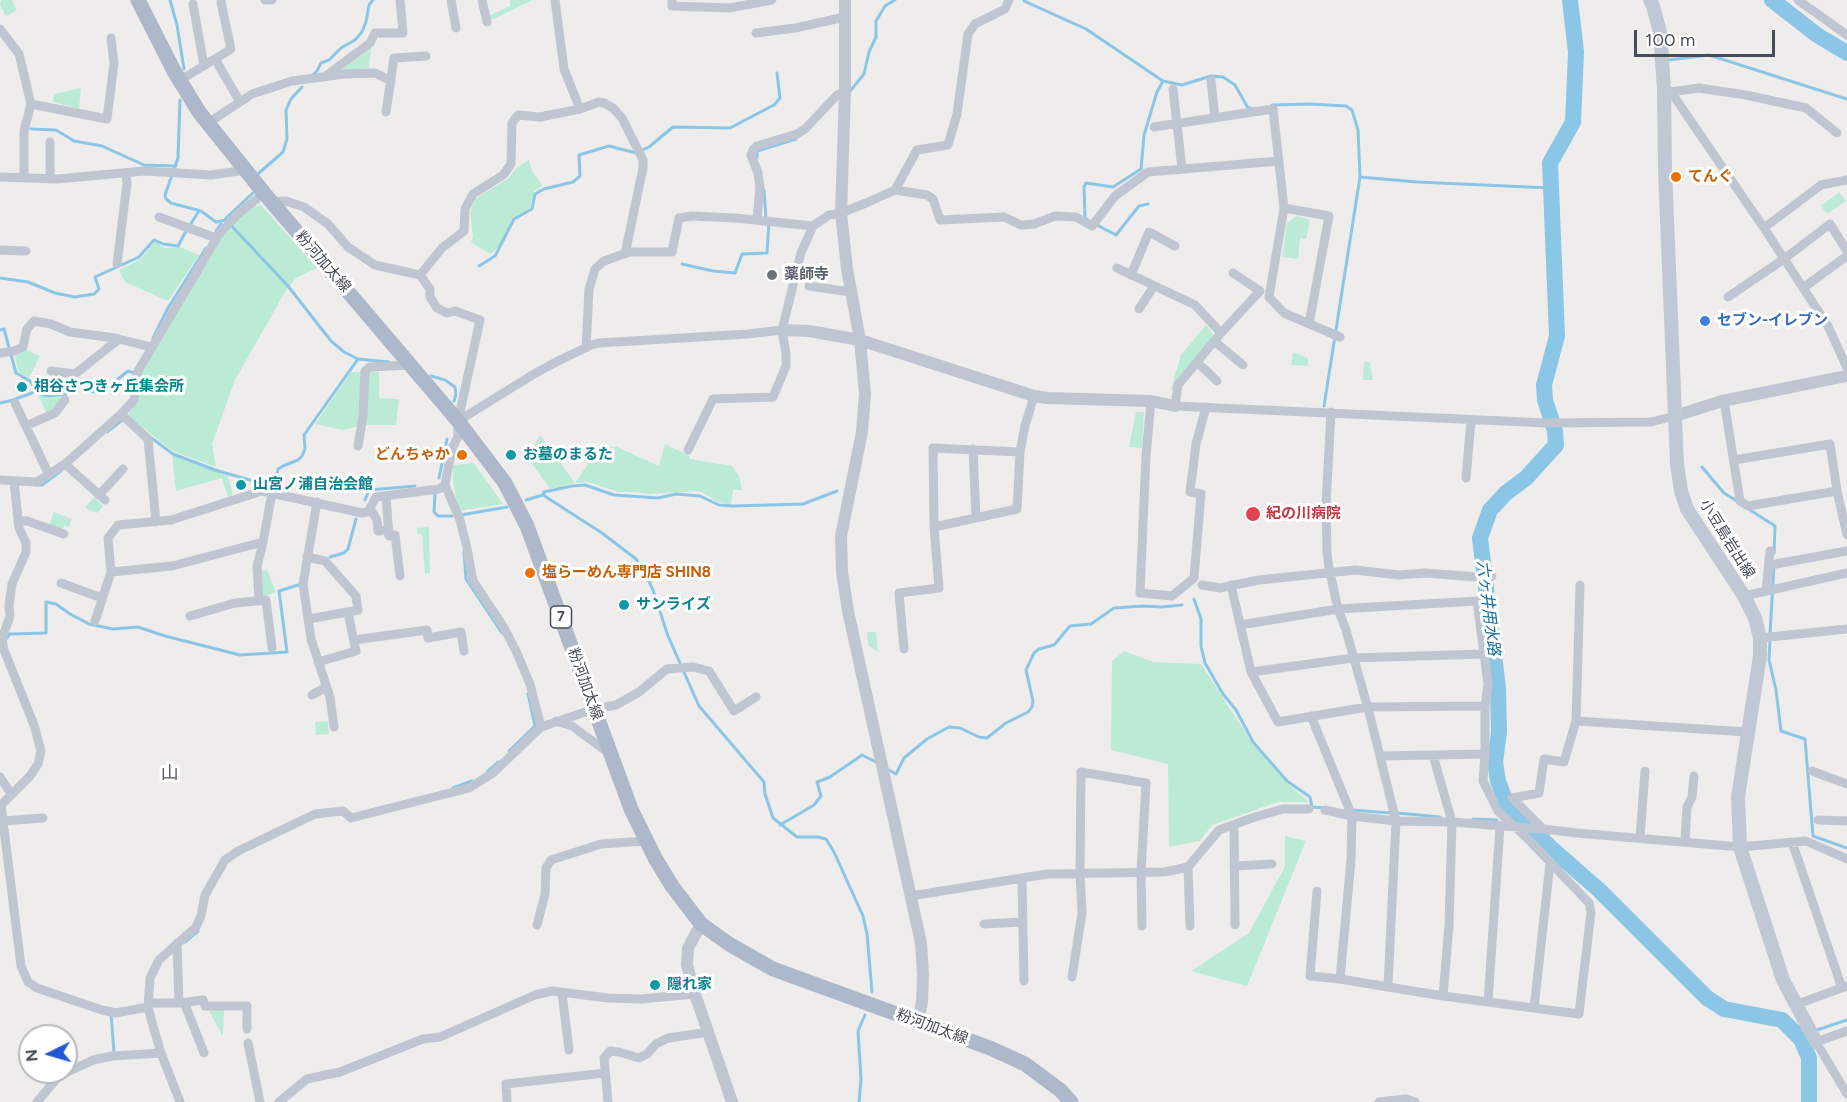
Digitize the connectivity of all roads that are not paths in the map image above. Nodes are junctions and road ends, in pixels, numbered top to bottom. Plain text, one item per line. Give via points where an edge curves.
1 (138, 0) edge
2 (265, 0) edge
3 (272, 0) edge
4 (400, 0) edge
5 (451, 0) edge
6 (482, 0) edge
7 (555, 0) edge
8 (672, 0) edge
9 (772, 0) edge
10 (845, 0) edge
11 (1009, 0) edge
12 (1650, 0) edge
13 (1798, 0) edge
14 (221, 2) dead end
15 (193, 4) dead end
16 (845, 17) junction
17 (487, 22) dead end
18 (0, 28) edge
19 (456, 28) dead end
20 (756, 33) dead end
21 (1847, 35) edge
22 (111, 38) dead end
23 (426, 56) dead end
24 (214, 59) junction
25 (204, 66) junction
26 (325, 76) junction
27 (1211, 80) dead end
28 (179, 81) junction
29 (391, 81) junction
30 (1173, 89) dead end
31 (1667, 90) junction
32 (845, 91) junction
33 (240, 102) junction
34 (31, 104) junction
35 (580, 109) junction
36 (386, 112) dead end
37 (1215, 118) junction
38 (208, 123) junction
39 (1177, 123) junction
40 (1154, 127) dead end
41 (1837, 133) dead end
42 (50, 142) dead end
43 (1279, 161) junction
44 (246, 170) junction
45 (1182, 170) junction
46 (126, 173) junction
47 (0, 177) edge
48 (24, 178) junction
49 (50, 179) junction
50 (1847, 180) edge
51 (895, 190) junction
52 (268, 198) junction
53 (1284, 208) junction
54 (842, 213) junction
55 (159, 218) dead end
56 (757, 220) junction
57 (813, 226) junction
58 (1764, 228) junction
59 (216, 238) junction
60 (1175, 246) dead end
61 (0, 250) edge
62 (27, 251) dead end
63 (1847, 251) edge
64 (625, 254) junction
65 (1847, 256) edge
66 (1784, 259) junction
67 (117, 264) dead end
68 (1117, 268) dead end
69 (1233, 273) dead end
70 (420, 275) junction
71 (1131, 275) junction
72 (809, 286) dead end
73 (1154, 286) junction
74 (1803, 288) junction
75 (851, 292) junction
76 (1728, 297) dead end
77 (1139, 309) dead end
78 (1309, 324) junction
79 (782, 330) junction
80 (1221, 333) junction
81 (1340, 337) dead end
82 (119, 339) junction
83 (860, 340) junction
84 (1214, 341) junction
85 (148, 346) junction
86 (586, 348) junction
87 (8, 352) edge
88 (1197, 362) junction
89 (411, 365) junction
90 (1243, 365) dead end
91 (1847, 368) edge
92 (51, 370) dead end
93 (1847, 376) edge
94 (1217, 381) dead end
95 (1034, 396) junction
96 (64, 400) dead end
97 (1724, 400) junction
98 (1151, 401) junction
99 (15, 403) dead end
100 (1175, 406) junction
101 (1206, 407) junction
102 (1331, 412) junction
103 (122, 414) junction
104 (1675, 416) junction
105 (1471, 420) junction
106 (458, 421) junction
107 (26, 426) junction
108 (358, 446) dead end
109 (688, 450) dead end
110 (973, 450) junction
111 (1020, 452) junction
112 (1734, 460) junction
113 (65, 464) junction
114 (123, 469) dead end
115 (49, 475) junction
116 (1466, 478) dead end
117 (0, 480) edge
118 (14, 481) junction
119 (445, 485) junction
120 (1837, 491) junction
121 (272, 493) junction
122 (386, 496) junction
123 (317, 502) junction
124 (370, 508) junction
125 (976, 518) junction
126 (18, 521) junction
127 (156, 522) junction
128 (934, 526) junction
129 (389, 530) junction
130 (64, 534) dead end
131 (1847, 536) edge
132 (263, 542) junction
133 (1770, 551) dead end
134 (1847, 551) edge
135 (307, 557) junction
136 (1776, 564) dead end
137 (111, 572) junction
138 (1847, 573) edge
139 (1330, 574) junction
140 (400, 576) dead end
141 (1492, 576) dead end
142 (61, 583) dead end
143 (1202, 585) dead end
144 (1231, 585) junction
145 (1580, 585) dead end
146 (1771, 590) junction
147 (1744, 596) junction
148 (102, 598) junction
149 (259, 600) junction
150 (1338, 609) junction
151 (348, 613) junction
152 (190, 616) dead end
153 (309, 619) junction
154 (95, 621) dead end
155 (1240, 625) junction
156 (1847, 628) edge
157 (1763, 638) junction
158 (354, 640) junction
159 (272, 648) dead end
160 (904, 649) dead end
161 (464, 651) dead end
162 (1484, 654) junction
163 (1353, 658) junction
164 (318, 662) junction
165 (1251, 672) junction
166 (326, 687) junction
167 (312, 695) dead end
168 (756, 697) dead end
169 (1485, 706) junction
170 (1367, 707) junction
171 (594, 709) junction
172 (1311, 716) junction
173 (556, 721) junction
174 (1576, 721) junction
175 (541, 726) junction
176 (334, 727) dead end
177 (1748, 732) junction
178 (1485, 754) junction
179 (1434, 755) junction
180 (611, 756) junction
181 (1380, 756) junction
182 (1645, 771) dead end
183 (1812, 771) dead end
184 (1694, 776) dead end
185 (0, 777) edge
186 (1847, 784) edge
187 (12, 794) junction
188 (1309, 809) dead end
189 (1325, 810) dead end
190 (1352, 816) junction
191 (43, 818) dead end
192 (1818, 820) dead end
193 (2, 821) junction
194 (1396, 821) junction
195 (1847, 821) edge
196 (1452, 822) junction
197 (1234, 825) junction
198 (1500, 826) junction
199 (1517, 828) junction
200 (1543, 829) junction
201 (1640, 838) junction
202 (647, 841) junction
203 (1685, 841) junction
204 (1792, 842) junction
205 (1740, 847) junction
206 (1847, 859) edge
207 (1550, 862) junction
208 (1272, 864) dead end
209 (1234, 866) junction
210 (1188, 867) junction
211 (1080, 873) junction
212 (1141, 873) junction
213 (1022, 879) junction
214 (1317, 891) dead end
215 (911, 896) junction
216 (1023, 922) junction
217 (701, 924) junction
218 (984, 924) dead end
219 (537, 925) dead end
220 (1235, 925) dead end
221 (1142, 926) dead end
222 (1190, 926) dead end
223 (177, 948) junction
224 (1072, 977) dead end
225 (1340, 979) junction
226 (1024, 981) dead end
227 (1388, 986) junction
228 (1845, 987) edge
229 (562, 993) junction
230 (695, 994) junction
231 (1443, 996) junction
232 (1488, 1002) junction
233 (182, 1003) junction
234 (149, 1005) junction
235 (1795, 1005) junction
236 (1534, 1008) junction
237 (918, 1022) junction
238 (247, 1029) dead end
239 (1847, 1030) edge
240 (709, 1032) junction
241 (1816, 1042) junction
242 (248, 1043) dead end
243 (569, 1050) dead end
244 (161, 1053) junction
245 (204, 1053) dead end
246 (605, 1073) junction
247 (1847, 1094) edge
248 (37, 1102) edge
249 (180, 1102) edge
250 (260, 1102) edge
251 (279, 1102) edge
252 (507, 1102) edge
253 (608, 1102) edge
254 (732, 1102) edge
255 (1071, 1102) edge
256 (1379, 1102) edge
257 (1415, 1102) edge

1 - 28 main road, 粉河加太線 / 7
2 - 3 street
4 - 26 street via 403,33 375,33 370,44
5 - 19 street
6 - 17 street
7 - 35 street via 564,69
8 - 9 street via 672,6 729,8
10 - 16 street
11 - 51 street via 1005,9 975,24 968,34 957,114 948,145 917,150
12 - 31 main road, 小豆島岩出線 via 1660,32
13 - 21 street
14 - 24 street via 231,49
15 - 25 street
16 - 20 street
16 - 32 street
18 - 34 street via 19,54
22 - 34 street via 114,63 107,119
23 - 29 street via 394,58
24 - 25 street
24 - 33 street
25 - 28 street
26 - 29 street via 375,73
26 - 33 street via 292,81
27 - 37 street
28 - 38 main road, 粉河加太線 / 7
29 - 36 street
30 - 39 street
31 - 41 street via 1699,88 1806,108
31 - 58 street
31 - 104 main road, 小豆島岩出線 via 1665,169
32 - 54 street
32 - 56 street via 805,129 753,150 760,187
33 - 38 street
34 - 48 street via 24,131
35 - 64 street via 599,102 613,108 643,160
35 - 70 street via 540,117 518,115 512,123 511,164 503,175 473,194 465,209 464,231 442,248
37 - 39 street
37 - 43 street via 1273,109
38 - 44 main road, 粉河加太線 / 7
39 - 40 street
39 - 45 street
42 - 49 street
43 - 45 street
43 - 53 street
44 - 46 street via 211,175
44 - 52 main road, 粉河加太線 / 7
45 - 51 street via 1148,172 1115,196 1092,226 1076,217 1055,216 1021,225 1004,217 940,220 933,199
46 - 49 street
46 - 67 street
47 - 48 street
48 - 49 street
50 - 58 street via 1821,185
51 - 54 street
52 - 59 street via 228,224
52 - 70 street via 304,207 328,224 348,247 375,264
52 - 89 main road, 粉河加太線 / 7
53 - 78 street via 1269,297 1284,313
53 - 78 street via 1329,216
54 - 57 street via 829,215
54 - 75 street
55 - 59 street
56 - 57 street
56 - 64 street via 679,218 672,252
57 - 79 street via 801,253
58 - 66 street
59 - 85 street
60 - 71 street via 1149,232
61 - 62 street
63 - 66 street via 1830,224
64 - 86 street via 604,261 595,269 589,289
65 - 74 street
66 - 74 street
66 - 76 street
68 - 71 street
69 - 80 street via 1260,291
70 - 106 street via 437,308 480,320
71 - 73 street
72 - 75 street
73 - 77 street
73 - 80 street via 1195,305
74 - 91 street via 1828,326
75 - 83 street
78 - 81 street
79 - 83 street
79 - 86 street via 599,343
79 - 109 street via 786,366 773,397 713,399
80 - 84 street
82 - 85 street
82 - 87 street via 70,332 34,321 27,329 23,347
82 - 92 street via 75,374
83 - 95 street
83 - 215 street via 865,394 862,432 841,536 842,572
84 - 88 street
84 - 90 street
85 - 103 street via 138,371 134,400
86 - 106 street via 534,374
88 - 94 street
88 - 100 street via 1178,385
89 - 106 main road, 粉河加太線 / 7
89 - 108 street via 365,371
93 - 97 street
95 - 98 street
95 - 111 street
96 - 107 street via 55,413
97 - 104 street
97 - 112 street
98 - 100 street
98 - 101 street via 1140,593 1172,596 1194,578 1201,494 1190,492
99 - 107 street
100 - 101 street
101 - 102 street
102 - 105 street
102 - 139 street via 1326,505
103 - 113 street
103 - 127 street via 148,439
104 - 105 street via 1651,422
104 - 147 main road, 小豆島岩出線 via 1677,464 1687,508
105 - 116 street
106 - 119 street via 458,437
106 - 171 main road, 粉河加太線 / 7 via 505,483 527,526
107 - 115 street
110 - 111 street
110 - 125 street
110 - 128 street via 933,448
111 - 125 street via 1017,509
112 - 120 street via 1740,501 1748,506
112 - 120 street via 1830,444
113 - 114 street via 102,498
113 - 115 street
115 - 118 street via 37,482
117 - 118 street
118 - 126 street
119 - 122 street
119 - 175 street via 460,520 473,581 516,651
120 - 131 street
121 - 123 street
121 - 127 street via 262,491
121 - 132 street
122 - 124 street via 376,497
122 - 129 street
123 - 124 street via 362,513
123 - 135 street
124 - 129 street via 378,531
125 - 128 street
126 - 130 street
126 - 187 street via 26,552 12,584 10,616 2,639 41,751 30,776
127 - 137 street via 118,525 108,538
128 - 160 street via 939,588 899,593
129 - 140 street via 389,536 395,535
132 - 137 street via 172,566
132 - 149 street via 257,567
133 - 146 street
134 - 136 street
135 - 151 street via 325,561 356,596 358,610
135 - 153 street via 303,584
137 - 148 street
138 - 146 street
139 - 141 street via 1355,570 1399,575
139 - 144 street
139 - 150 street
142 - 148 street
143 - 144 street
144 - 155 street
145 - 174 street
146 - 147 street
147 - 157 main road, 小豆島岩出線
148 - 154 street
149 - 152 street
149 - 159 street via 266,600
150 - 155 street
150 - 162 street via 1477,601
150 - 163 street
151 - 153 street
151 - 158 street
153 - 164 street
155 - 165 street
156 - 157 street
157 - 177 main road, 小豆島岩出線
158 - 161 street via 427,630 428,638 462,632
158 - 164 street via 356,651
162 - 163 street
162 - 169 street via 1488,684
163 - 165 street
163 - 170 street
164 - 166 street
165 - 172 street via 1278,722
166 - 167 street
166 - 176 street
168 - 171 street via 734,711 709,671 693,667 667,669 616,705
169 - 170 street
169 - 178 street
170 - 172 street
170 - 181 street
171 - 173 street
171 - 180 main road, 粉河加太線 / 7
172 - 190 street
173 - 175 street
173 - 180 street via 572,726
174 - 177 street
174 - 200 street via 1564,762 1544,759 1539,793 1512,798
175 - 223 street via 493,773 469,788 351,818 344,811 315,814 238,851 225,860 205,895 196,927
177 - 205 main road, 小豆島岩出線 via 1738,797
178 - 179 street
178 - 199 street via 1483,781 1488,793 1498,811
179 - 181 street
179 - 196 street
180 - 202 main road, 粉河加太線 / 7
181 - 194 street
182 - 201 street
183 - 186 street
184 - 203 street
185 - 187 street
187 - 193 street via 1,805
188 - 197 street via 1283,809
189 - 190 street
190 - 194 street
190 - 225 street
191 - 193 street
192 - 195 street
193 - 234 street via 21,966 28,982 116,1013
194 - 196 street
194 - 227 street
196 - 198 street
196 - 231 street
197 - 209 street
197 - 210 street via 1219,831
198 - 199 street
198 - 232 street
199 - 200 street
199 - 207 street
200 - 201 street
201 - 203 street
202 - 217 main road, 粉河加太線 / 7 via 672,886
202 - 219 street via 601,844 551,860 546,868
203 - 205 street
204 - 205 street
204 - 206 street via 1806,841
204 - 228 street
205 - 235 main road, 小豆島岩出線 via 1783,980
207 - 236 street
207 - 236 street via 1589,903 1591,912 1579,1014
208 - 209 street
209 - 220 street
210 - 212 street
210 - 222 street
211 - 212 street
211 - 212 street via 1081,772 1146,783
211 - 213 street
211 - 224 street via 1082,913
212 - 221 street
213 - 215 street
213 - 216 street
214 - 225 street via 1310,976
215 - 237 street via 923,974
216 - 218 street
216 - 226 street
217 - 230 street via 688,948 687,965
217 - 237 main road, 粉河加太線 / 7 via 773,969
223 - 233 street
223 - 234 street via 159,960 150,978
225 - 227 street
227 - 231 street
228 - 235 street
229 - 230 street via 640,999
229 - 243 street
229 - 251 street via 535,995 440,1037 423,1039 340,1072 307,1079
230 - 240 street
231 - 232 street
232 - 236 street
233 - 234 street
233 - 238 street via 203,1000 206,1006 247,1006
233 - 245 street
234 - 244 street
235 - 241 main road, 小豆島岩出線
237 - 255 main road, 粉河加太線 / 7 via 1025,1064
239 - 241 street
240 - 246 street via 668,1038 639,1058 610,1051 604,1058
240 - 254 street
241 - 247 street
242 - 250 street
244 - 248 street via 93,1060 59,1076
244 - 249 street
246 - 252 street via 506,1084
246 - 253 street
256 - 257 street

